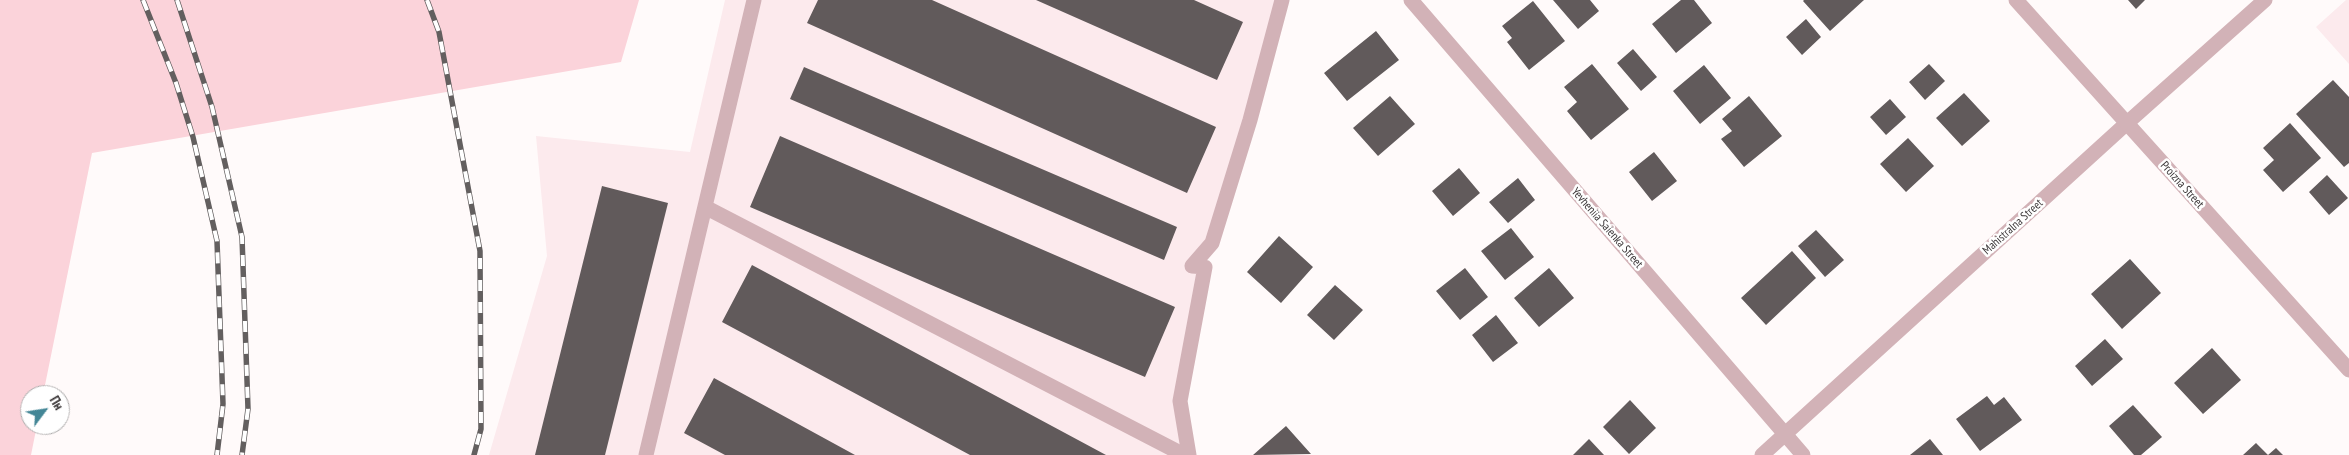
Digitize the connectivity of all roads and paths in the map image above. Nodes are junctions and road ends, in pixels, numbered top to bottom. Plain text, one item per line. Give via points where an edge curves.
1 (754, 0) edge
2 (1282, 0) edge
3 (1411, 0) edge
4 (2016, 0) edge
5 (2265, 0) edge
6 (2127, 123) junction
7 (705, 207) junction
8 (2349, 370) edge
9 (1784, 435) junction
10 (646, 455) edge
11 (1184, 455) edge
12 (1189, 455) edge
13 (1762, 455) edge
14 (1803, 455) edge

1 - 7 street
2 - 12 street via 1250,120 1212,242 1192,266 1205,267 1180,401
3 - 9 street, Yevheniia Saienka Street
4 - 6 street, Proizna Street
5 - 6 street, Mahistralna Street
6 - 8 street, Proizna Street
6 - 9 street, Mahistralna Street
7 - 10 street
7 - 11 street
9 - 13 street, Mahistralna Street
9 - 14 street, Yevheniia Saienka Street

